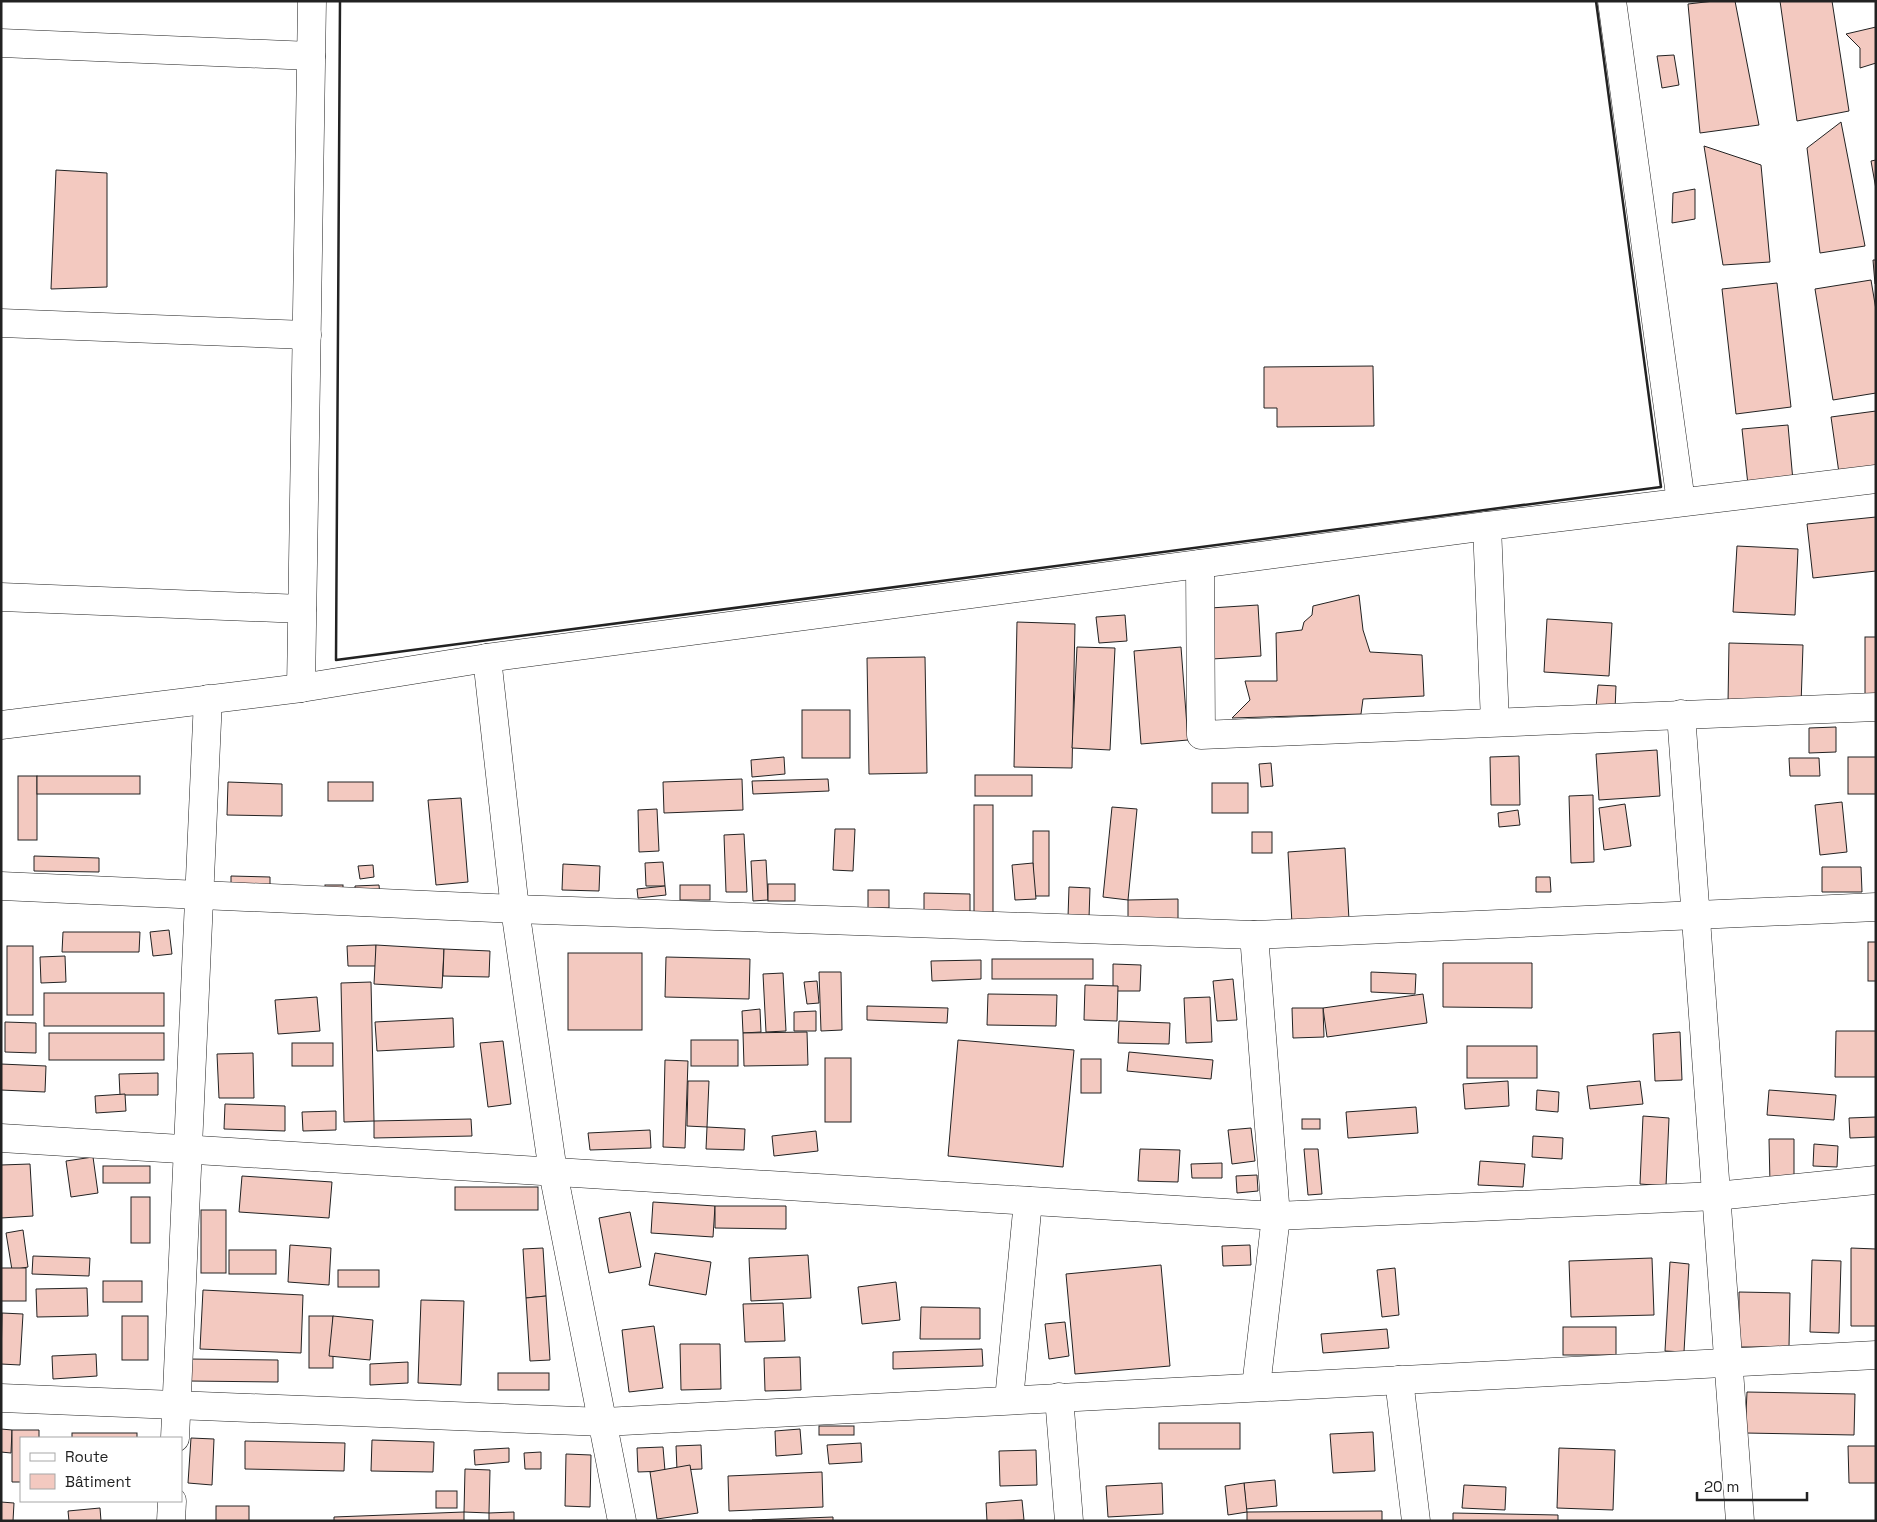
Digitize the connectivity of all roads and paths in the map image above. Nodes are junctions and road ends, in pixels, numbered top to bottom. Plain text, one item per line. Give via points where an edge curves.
1 (312, 1) edge
2 (1612, 1) edge
3 (1, 43) edge
4 (311, 56) junction
5 (1, 323) edge
6 (307, 335) junction
7 (1876, 479) edge
8 (1681, 502) junction
9 (1487, 526) junction
10 (1200, 564) junction
11 (1, 597) edge
12 (302, 609) junction
13 (487, 658) junction
14 (301, 688) junction
15 (208, 699) junction
16 (1876, 706) edge
17 (1681, 714) junction
18 (1495, 722) junction
19 (1, 725) edge
20 (1, 886) edge
21 (199, 895) junction
22 (1876, 907) edge
23 (515, 909) junction
24 (1696, 917) junction
25 (1254, 935) junction
26 (1, 1138) edge
27 (188, 1149) junction
28 (553, 1172) junction
29 (1876, 1180) edge
30 (1716, 1196) junction
31 (1028, 1201) junction
32 (1276, 1216) junction
33 (1876, 1355) edge
34 (1728, 1362) junction
35 (1399, 1380) junction
36 (1256, 1387) junction
37 (1059, 1397) junction
38 (1, 1398) edge
39 (1009, 1400) junction
40 (176, 1405) junction
41 (604, 1422) junction
42 (175, 1437) edge
43 (172, 1502) edge
44 (171, 1521) edge
45 (622, 1521) edge
46 (1069, 1521) edge
47 (1416, 1521) edge
48 (1740, 1521) edge

1 - 4 street
2 - 8 street
3 - 4 street
4 - 6 street
5 - 6 street
6 - 12 street
7 - 8 street
8 - 9 street
9 - 10 street
9 - 18 street
10 - 13 street
10 - 18 street via 1201,735
11 - 12 street
12 - 14 street
13 - 14 street
13 - 23 street
14 - 15 street
15 - 19 street
15 - 21 street
16 - 17 street
17 - 18 street
17 - 24 street
20 - 21 street
21 - 23 street
21 - 27 street
22 - 24 street
23 - 25 street
23 - 28 street
24 - 25 street
24 - 30 street
25 - 32 street
26 - 27 street
27 - 28 street
27 - 40 street
28 - 31 street
28 - 41 street
29 - 30 street
30 - 32 street
30 - 34 street
31 - 32 street
31 - 39 street
32 - 36 street
33 - 34 street
34 - 35 street
34 - 48 street
35 - 36 street
35 - 47 street
36 - 37 street
37 - 39 street
37 - 46 street
38 - 40 street
39 - 41 street
40 - 41 street
40 - 42 street
41 - 45 street
43 - 44 street

